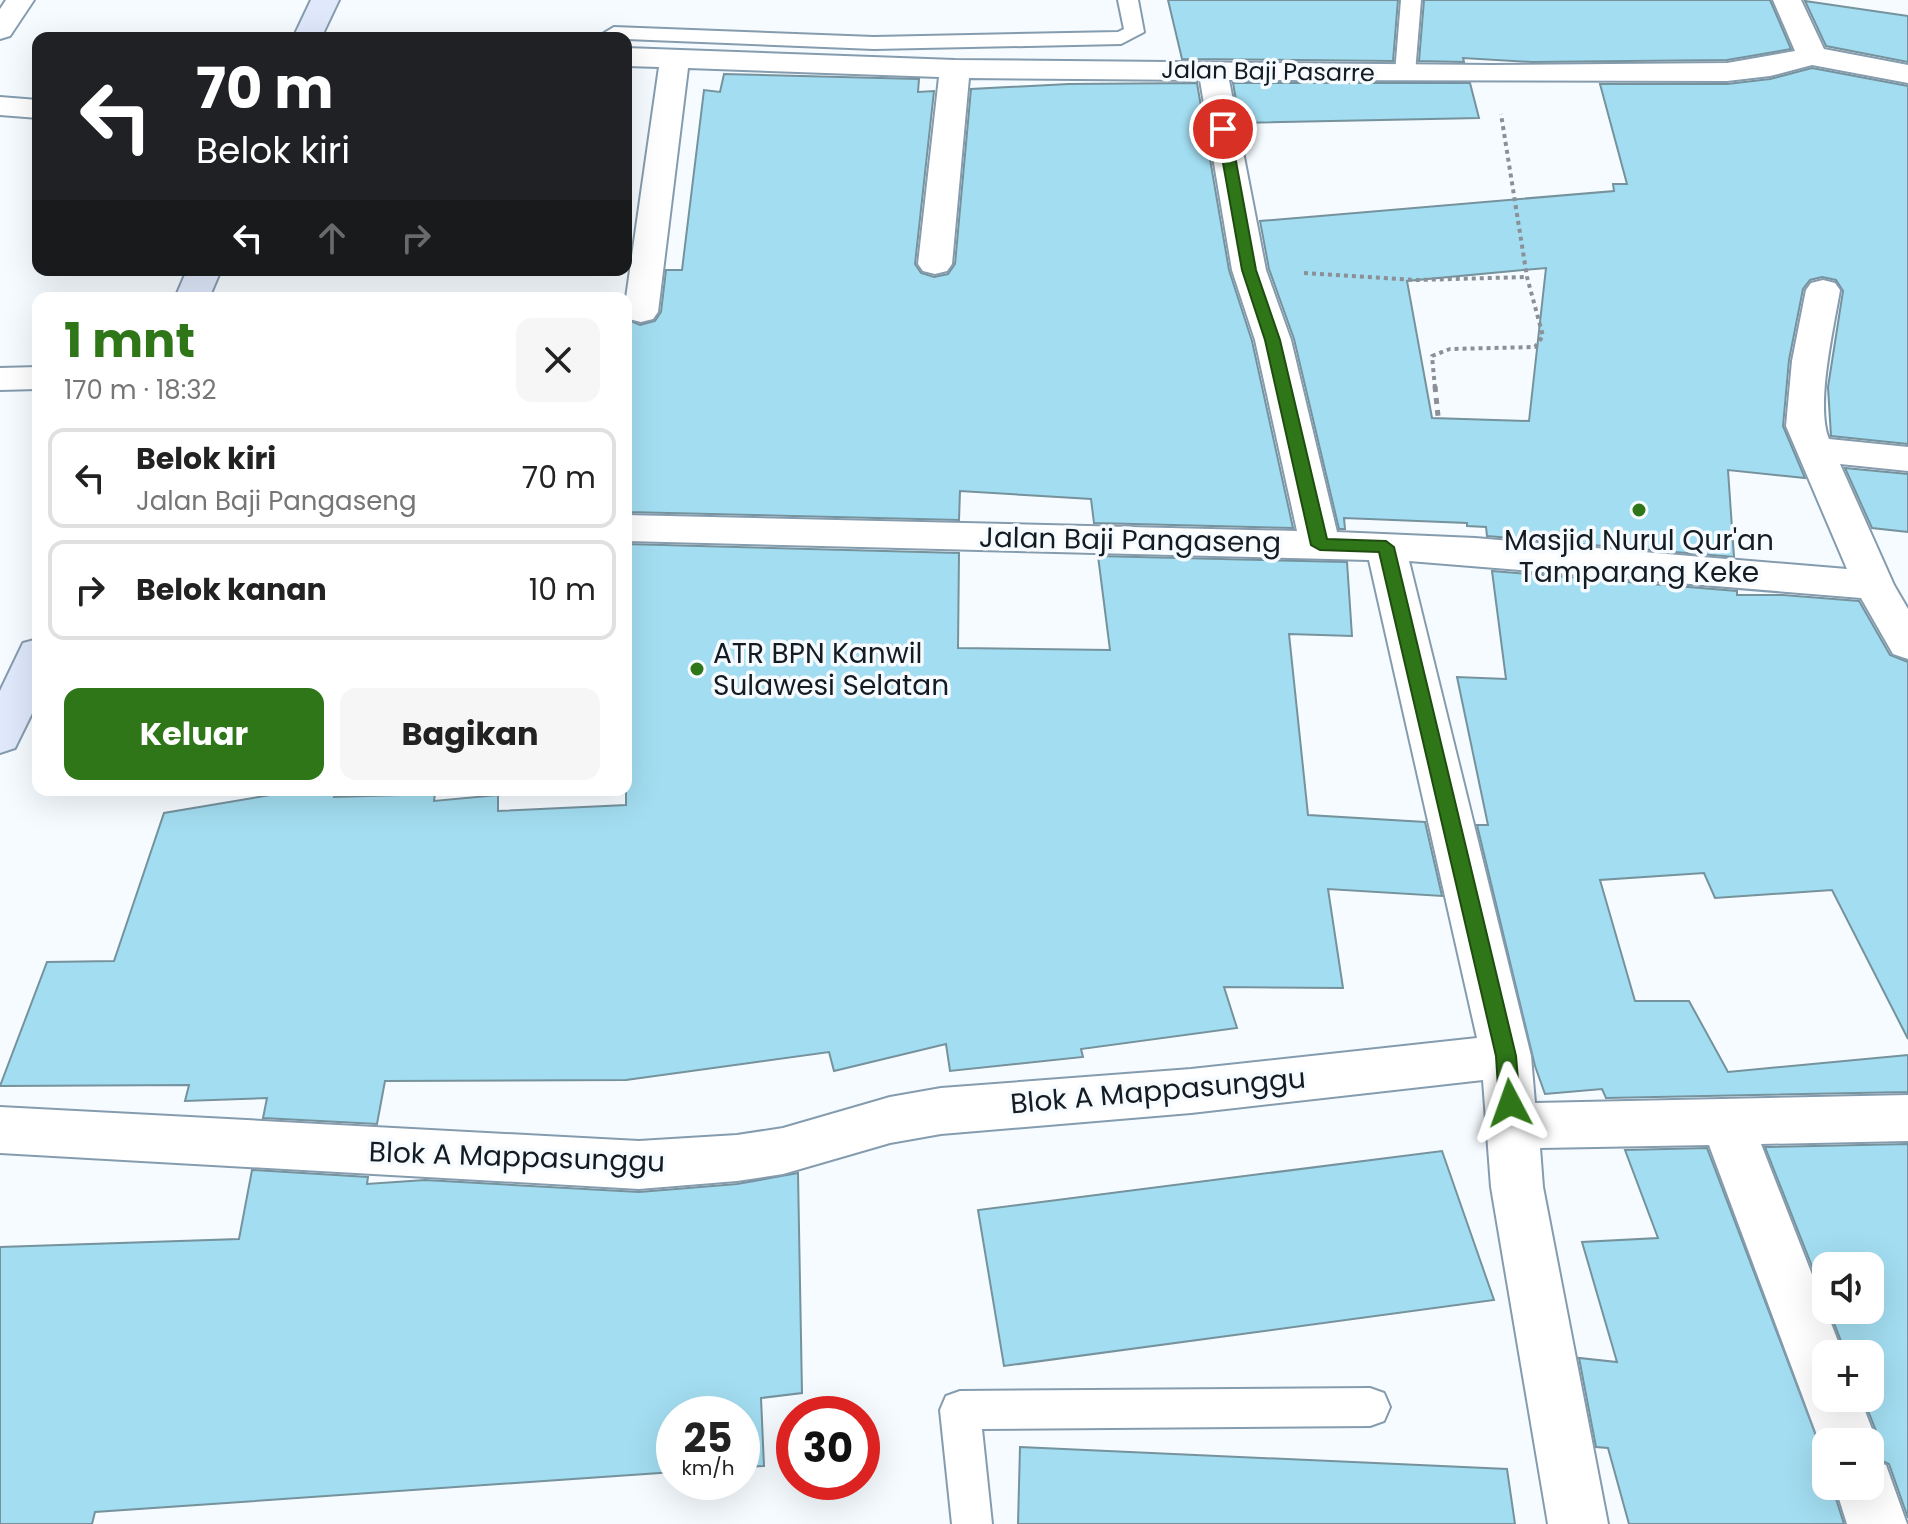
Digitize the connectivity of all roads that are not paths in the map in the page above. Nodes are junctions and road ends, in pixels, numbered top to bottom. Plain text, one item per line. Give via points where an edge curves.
1 (20, 0) edge
2 (325, 0) edge
3 (1128, 0) edge
4 (1411, 0) edge
5 (1787, 0) edge
6 (0, 30) edge
7 (310, 32) edge
8 (632, 45) edge
9 (632, 48) edge
10 (1812, 56) junction
11 (675, 57) junction
12 (955, 69) junction
13 (1213, 72) junction
14 (1405, 73) junction
15 (1908, 74) edge
16 (0, 106) edge
17 (32, 109) edge
18 (935, 264) dead end
19 (1823, 290) dead end
20 (641, 312) dead end
21 (32, 378) edge
22 (0, 379) edge
23 (1814, 449) junction
24 (1908, 459) edge
25 (632, 528) edge
26 (1320, 545) junction
27 (1386, 547) junction
28 (1874, 585) junction
29 (1908, 644) edge
30 (32, 667) edge
31 (0, 737) edge
32 (1506, 1056) junction
33 (1908, 1118) edge
34 (1726, 1121) junction
35 (1511, 1126) junction
36 (0, 1130) edge
37 (1812, 1347) edge
38 (1370, 1407) dead end
39 (1869, 1500) edge
40 (972, 1524) edge
41 (1578, 1524) edge
42 (1877, 1524) edge

1 - 6 street
2 - 7 main road
3 - 8 lane via 1134,32 1121,38
4 - 14 lane
5 - 10 street
9 - 11 street, Jalan Baji Pasarre
10 - 14 street, Jalan Baji Pasarre via 1727,72
10 - 15 street, Jalan Baji Pasarre
11 - 12 street, Jalan Baji Pasarre
11 - 20 street
12 - 13 street, Jalan Baji Pasarre
12 - 18 street
13 - 14 street, Jalan Baji Pasarre
13 - 26 street via 1249,270 1273,340
16 - 17 street
19 - 23 street via 1805,426
21 - 22 street
23 - 24 street
23 - 28 street
25 - 26 street, Jalan Baji Pangaseng
26 - 27 street, Jalan Baji Pangaseng
27 - 28 street, Jalan Baji Pangaseng
27 - 32 street
28 - 29 street
30 - 31 main road
32 - 35 street
32 - 36 street, Blok A Mappasunggu via 1191,1091 941,1111 783,1151 639,1165
33 - 34 street
34 - 35 street
34 - 37 street
35 - 41 street via 1517,1187
38 - 40 lane via 960,1410
39 - 42 street

